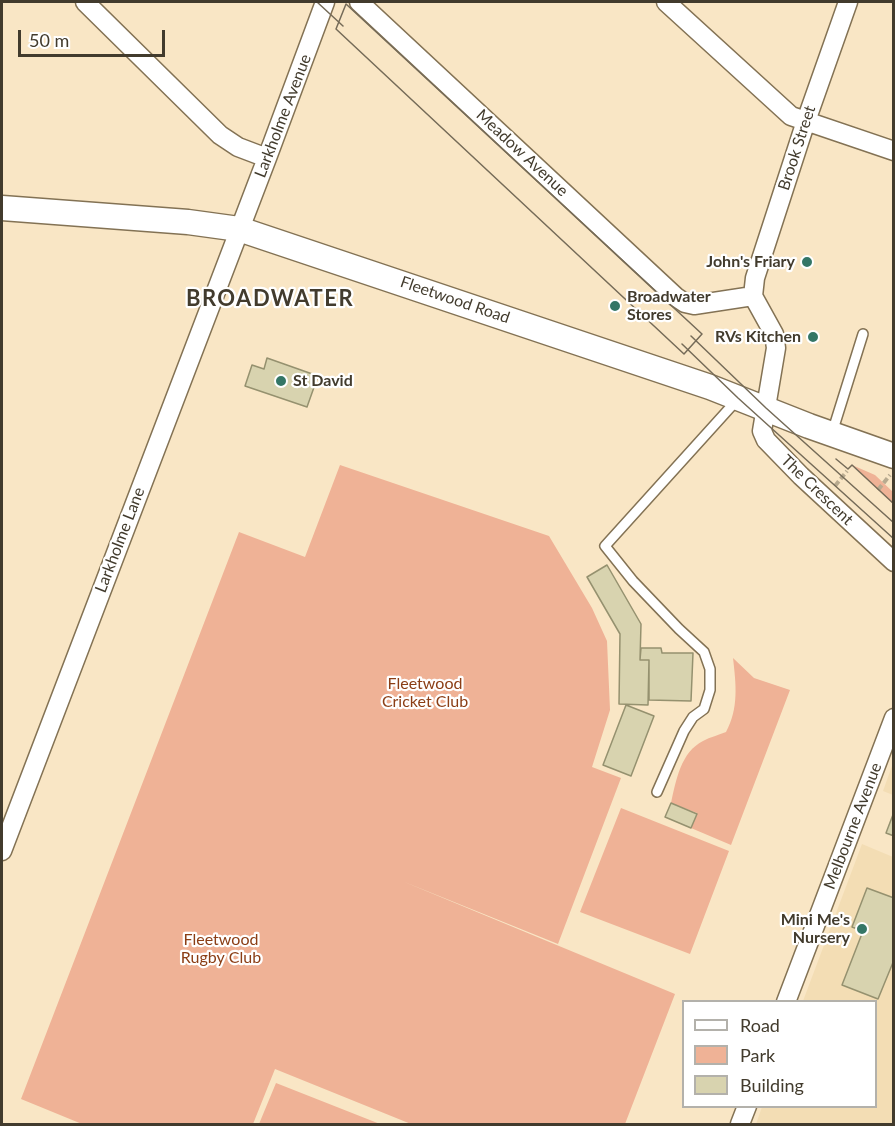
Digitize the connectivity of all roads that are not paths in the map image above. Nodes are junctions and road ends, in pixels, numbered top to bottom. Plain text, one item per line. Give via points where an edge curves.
1 (85, 2) edge
2 (325, 2) edge
3 (359, 2) edge
4 (666, 2) edge
5 (848, 2) edge
6 (806, 122) junction
7 (894, 151) edge
8 (267, 158) junction
9 (2, 208) edge
10 (239, 230) junction
11 (753, 296) junction
12 (862, 334) dead end
13 (738, 398) junction
14 (766, 408) junction
15 (832, 433) junction
16 (894, 456) edge
17 (894, 562) edge
18 (894, 718) edge
19 (657, 792) dead end
20 (2, 850) edge
21 (787, 1000) edge
22 (747, 1108) edge
23 (740, 1125) edge

1 - 8 street via 220,135
2 - 8 street, Larkholme Avenue
3 - 11 street, Meadow Avenue via 685,303
4 - 6 street via 784,111
5 - 6 street, Brook Street
6 - 7 street
6 - 11 street, Brook Street via 755,278
8 - 10 street, Larkholme Avenue
9 - 10 street, Fleetwood Road via 188,222
10 - 13 street, Fleetwood Road
10 - 20 street, Larkholme Lane
11 - 14 street via 774,334 776,348
12 - 15 lane
13 - 14 street, Fleetwood Road
13 - 19 lane via 605,546 704,652 710,669 710,690 704,709 684,731
14 - 15 street, Fleetwood Road
14 - 17 street, The Crescent via 762,431 766,440
15 - 16 street, Fleetwood Road
18 - 21 street, Melbourne Avenue
22 - 23 street

